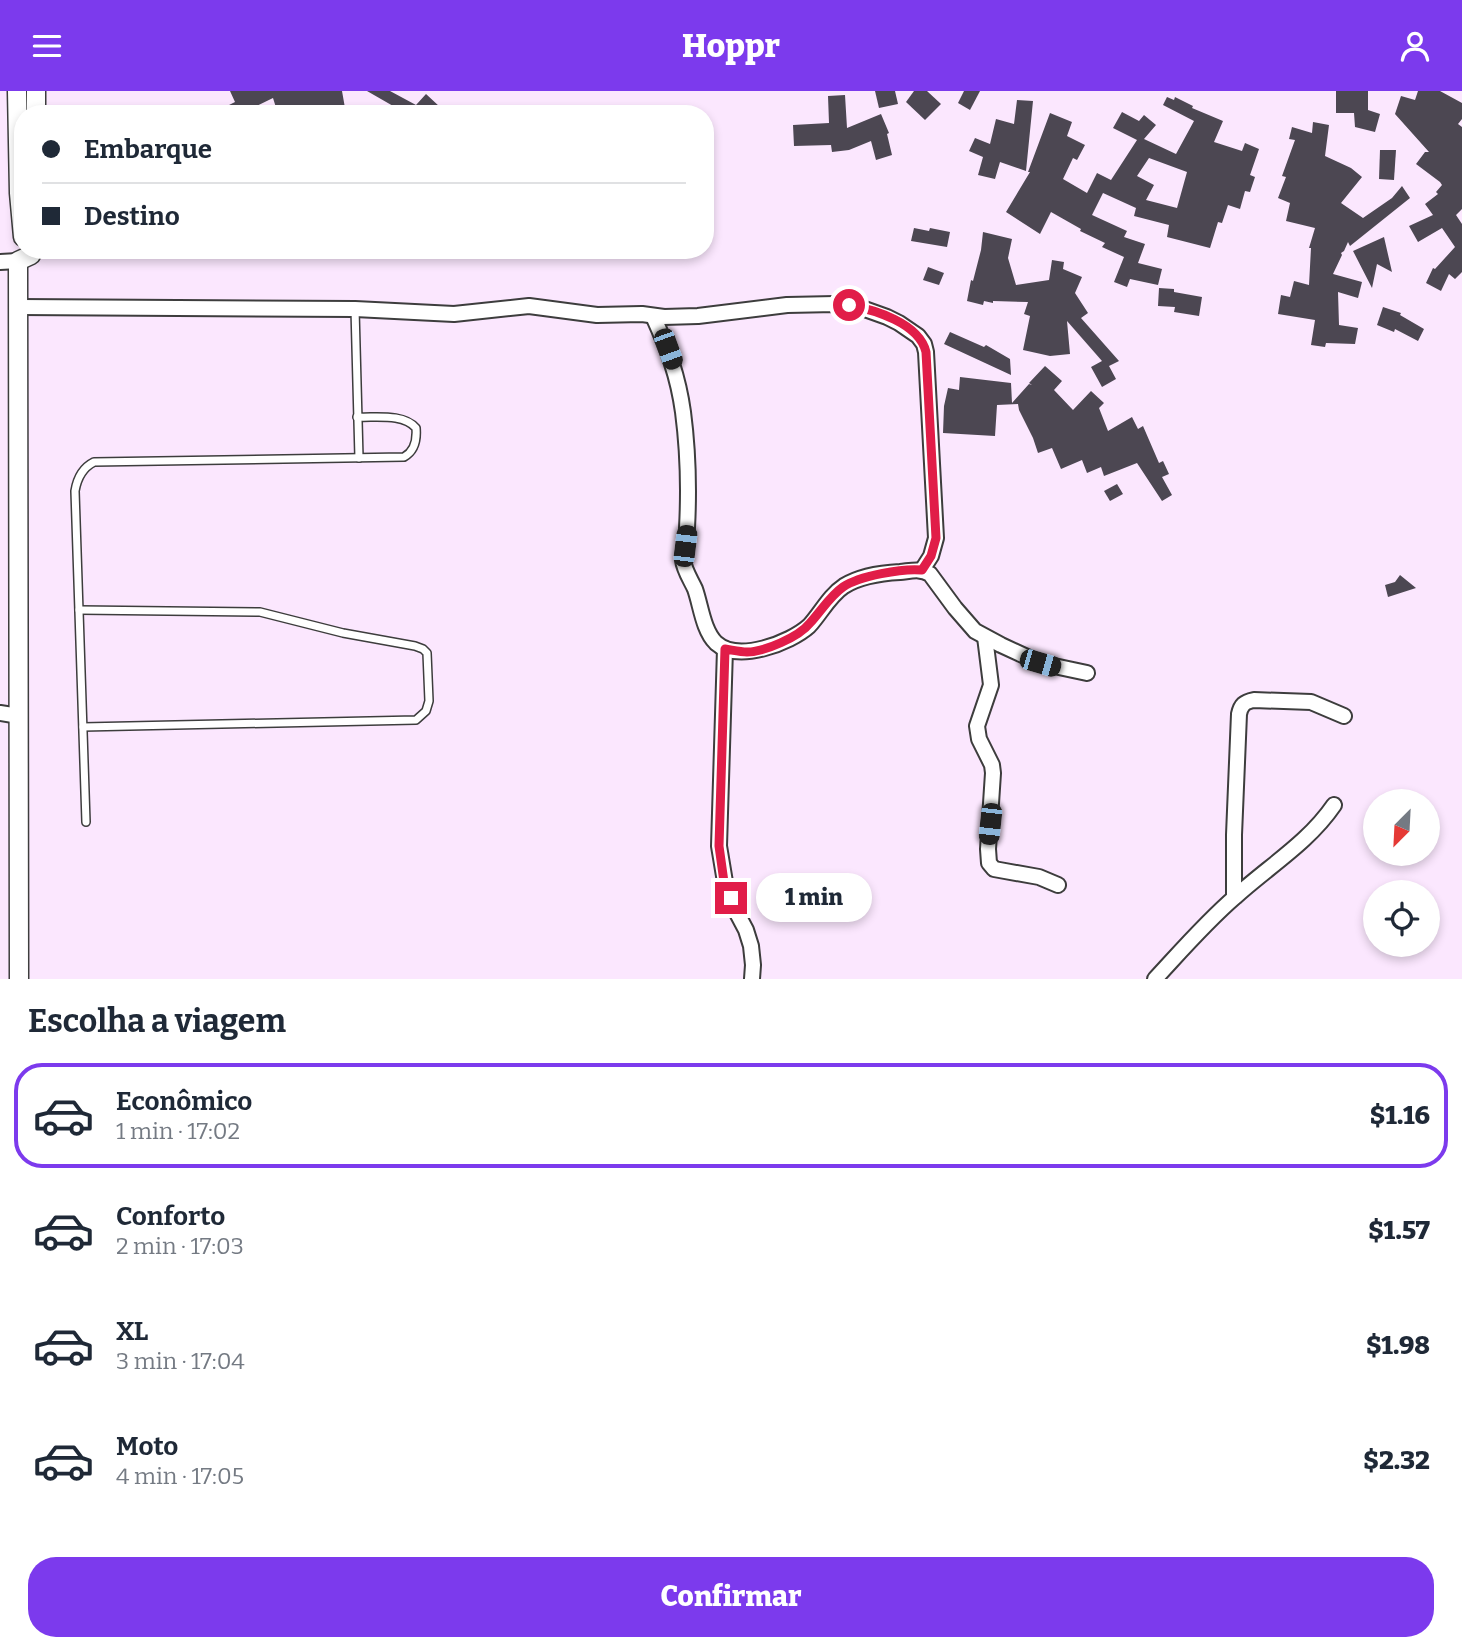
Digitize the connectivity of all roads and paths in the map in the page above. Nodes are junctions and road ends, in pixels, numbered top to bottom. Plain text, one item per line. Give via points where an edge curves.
1 (27, 259) edge
2 (19, 307) junction
3 (355, 309) junction
4 (653, 316) junction
5 (357, 417) junction
6 (359, 458) junction
7 (922, 570) junction
8 (79, 610) junction
9 (985, 637) junction
10 (725, 649) junction
11 (1087, 673) dead end
12 (0, 713) edge
13 (19, 716) junction
14 (1345, 716) dead end
15 (83, 727) junction
16 (1334, 805) dead end
17 (86, 822) dead end
18 (1058, 885) dead end
19 (1234, 897) junction
20 (19, 979) edge
21 (752, 979) edge
22 (1155, 979) edge

1 - 2 street
2 - 3 street
2 - 13 street
3 - 4 street via 454,314 529,306 597,315
3 - 5 lane
4 - 7 street via 849,305 887,317 918,336 926,352 936,538
4 - 10 street via 676,372 683,413 688,489 684,565 707,627
5 - 6 lane
5 - 6 lane via 400,419 414,425 417,434 413,450 404,457
6 - 8 lane via 94,462 80,475 75,491
7 - 9 street
7 - 10 street via 855,580 836,592 798,633 757,651
8 - 15 lane
8 - 15 lane via 260,612 415,646 427,653 429,701 416,720
9 - 11 street via 1040,663
9 - 18 street via 991,685 977,726 993,773 989,863 994,869
10 - 21 street via 719,846 724,882 751,946
12 - 13 street
13 - 20 street
14 - 19 street via 1302,701 1254,700 1241,707
15 - 17 lane
16 - 19 street via 1306,838
19 - 22 street

